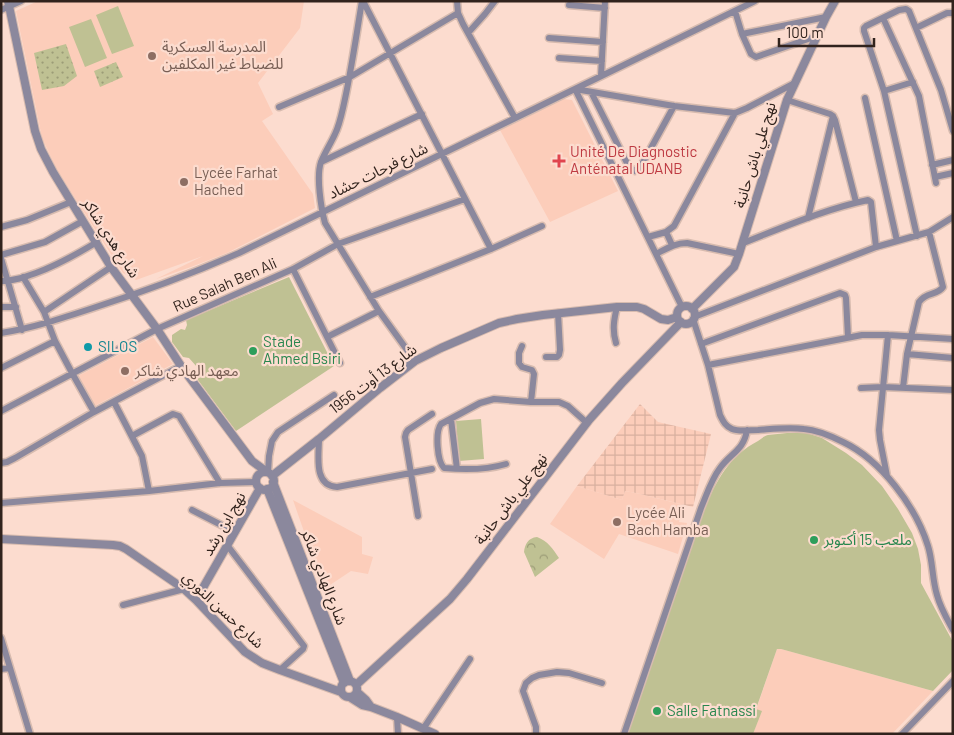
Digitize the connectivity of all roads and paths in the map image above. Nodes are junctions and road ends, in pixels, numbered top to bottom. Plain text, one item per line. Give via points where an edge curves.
1 (21, 1) edge
2 (362, 1) edge
3 (457, 1) edge
4 (495, 1) edge
5 (754, 1) edge
6 (835, 1) edge
7 (9, 4) edge
8 (605, 4) edge
9 (569, 5) dead end
10 (1, 10) edge
11 (735, 11) junction
12 (458, 13) junction
13 (953, 13) edge
14 (826, 17) junction
15 (883, 18) junction
16 (916, 28) junction
17 (468, 33) junction
18 (742, 34) junction
19 (817, 36) junction
20 (549, 38) dead end
21 (603, 42) junction
22 (390, 54) junction
23 (559, 58) dead end
24 (602, 61) junction
25 (601, 76) junction
26 (350, 77) junction
27 (913, 82) junction
28 (794, 84) junction
29 (575, 89) junction
30 (884, 91) junction
31 (591, 92) junction
32 (865, 98) dead end
33 (787, 100) junction
34 (674, 106) junction
35 (279, 107) dead end
36 (735, 113) junction
37 (422, 114) junction
38 (833, 116) junction
39 (515, 118) junction
40 (953, 131) edge
41 (442, 154) junction
42 (953, 160) edge
43 (321, 162) junction
44 (932, 164) junction
45 (953, 173) edge
46 (466, 199) junction
47 (71, 202) junction
48 (856, 202) junction
49 (322, 212) junction
50 (953, 217) edge
51 (808, 218) junction
52 (83, 221) junction
53 (542, 226) dead end
54 (1, 227) edge
55 (666, 232) junction
56 (930, 232) junction
57 (917, 236) junction
58 (648, 237) junction
59 (897, 241) junction
60 (97, 242) junction
61 (743, 243) junction
62 (338, 244) junction
63 (672, 245) junction
64 (876, 247) junction
65 (491, 249) junction
66 (656, 254) junction
67 (739, 254) junction
68 (1, 257) edge
69 (111, 267) junction
70 (293, 269) junction
71 (23, 278) junction
72 (1, 281) edge
73 (9, 281) junction
74 (131, 295) junction
75 (370, 297) junction
76 (617, 306) junction
77 (1, 307) edge
78 (16, 307) junction
79 (682, 307) junction
80 (692, 309) junction
81 (379, 311) junction
82 (44, 312) junction
83 (558, 313) junction
84 (694, 318) junction
85 (679, 319) junction
86 (47, 322) junction
87 (157, 329) junction
88 (22, 330) junction
89 (1, 333) edge
90 (888, 335) junction
91 (327, 337) junction
92 (912, 337) junction
93 (848, 338) junction
94 (953, 339) edge
95 (55, 340) junction
96 (616, 343) dead end
97 (701, 344) junction
98 (522, 346) dead end
99 (907, 354) junction
100 (546, 357) dead end
101 (953, 358) edge
102 (415, 360) junction
103 (340, 363) dead end
104 (708, 365) junction
105 (181, 366) junction
106 (1, 368) edge
107 (72, 373) junction
108 (883, 387) junction
109 (861, 388) dead end
110 (903, 388) junction
111 (953, 390) edge
112 (334, 395) dead end
113 (114, 402) junction
114 (531, 402) junction
115 (1, 411) edge
116 (94, 412) junction
117 (432, 414) dead end
118 (451, 419) junction
119 (587, 423) junction
120 (747, 430) junction
121 (132, 436) junction
122 (320, 439) junction
123 (252, 462) junction
124 (1, 463) edge
125 (506, 464) dead end
126 (432, 469) dead end
127 (457, 469) junction
128 (410, 474) junction
129 (270, 476) junction
130 (887, 476) junction
131 (220, 483) junction
132 (260, 485) junction
133 (149, 490) junction
134 (1, 503) edge
135 (192, 510) dead end
136 (418, 516) dead end
137 (235, 532) junction
138 (1, 539) edge
139 (227, 545) junction
140 (184, 589) junction
141 (196, 600) junction
142 (123, 605) dead end
143 (953, 630) edge
144 (1, 638) edge
145 (470, 659) dead end
146 (10, 668) junction
147 (1, 669) edge
148 (280, 670) junction
149 (602, 683) dead end
150 (951, 685) edge
151 (352, 688) junction
152 (341, 692) junction
153 (397, 718) junction
154 (423, 729) junction
155 (905, 733) edge
156 (30, 734) edge
157 (398, 734) edge
158 (435, 734) edge
159 (536, 734) edge
160 (624, 734) edge

1 - 7 street
2 - 22 street
2 - 26 street
3 - 12 street
4 - 17 street
5 - 11 street, شارع فرحات حشاد
6 - 14 street, نهج علي باش حانبة
7 - 10 street
7 - 47 street, شارع هدي شاكر via 38,140
8 - 9 street
8 - 21 street
11 - 18 street
11 - 25 street, شارع فرحات حشاد
12 - 17 street
12 - 22 street
13 - 16 street
14 - 18 street
14 - 19 street, نهج علي باش حانبة
15 - 16 street via 906,9
15 - 27 street
15 - 30 street via 864,28
16 - 40 street via 941,90
17 - 39 street
18 - 19 street via 750,54 756,57
19 - 28 street, نهج علي باش حانبة
20 - 21 street
21 - 24 street
22 - 26 street
22 - 37 street
23 - 24 street
24 - 25 street
25 - 29 street, شارع فرحات حشاد
26 - 35 street
26 - 43 street via 338,127
27 - 30 street
27 - 44 street
28 - 33 street, نهج علي باش حانبة
28 - 36 street
29 - 31 street
29 - 39 street, شارع فرحات حشاد
29 - 58 street
30 - 57 street
31 - 34 street
31 - 34 street via 629,167 635,172
32 - 59 street
33 - 38 street
33 - 61 street, نهج علي باش حانبة
34 - 36 street
36 - 55 street via 678,220
37 - 41 street
37 - 43 street
38 - 48 street
38 - 51 street
39 - 41 street, شارع فرحات حشاد
41 - 46 street
41 - 49 street, شارع فرحات حشاد
42 - 44 street
43 - 49 street
44 - 45 street via 936,180
46 - 62 street, Rue Salah Ben Ali
46 - 65 street
47 - 52 street, شارع هدي شاكر
47 - 54 street
48 - 51 street
48 - 64 street via 871,202
49 - 62 street
49 - 74 street, شارع فرحات حشاد via 201,270
50 - 56 street
51 - 61 street
52 - 60 street, شارع هدي شاكر
52 - 68 street via 45,242
53 - 65 street
55 - 58 street
55 - 63 street
56 - 57 street
56 - 92 street via 943,287 919,302
57 - 59 street
58 - 66 street
59 - 64 street
60 - 69 street, شارع هدي شاكر
60 - 71 street via 60,263
61 - 67 street, نهج علي باش حانبة
62 - 70 street, Rue Salah Ben Ali
62 - 75 street
63 - 66 street
63 - 67 street via 686,243
64 - 84 street
65 - 75 street
66 - 79 street
67 - 80 street, نهج علي باش حانبة via 734,266
68 - 73 street
69 - 74 street, شارع هدي شاكر
69 - 82 street
70 - 87 street, Rue Salah Ben Ali
70 - 91 street
71 - 73 street
71 - 82 street
72 - 73 street
73 - 78 street
74 - 86 street, شارع فرحات حشاد
74 - 87 street, شارع هدي شاكر
75 - 81 street
76 - 83 street, شارع 13 أوت 1956
76 - 85 street, شارع 13 أوت 1956 via 644,309 661,319
76 - 96 street via 613,326
77 - 78 street
78 - 88 street
79 - 80 street
79 - 85 street via 678,312
80 - 84 street
81 - 91 street
81 - 102 street
82 - 86 street
83 - 100 street via 559,355
83 - 102 street, شارع 13 أوت 1956 via 499,323
84 - 85 street via 688,323
84 - 97 street
85 - 119 street, نهج علي باش حانبة
86 - 88 street, شارع فرحات حشاد
86 - 95 street
87 - 105 street, شارع هدي شاكر
87 - 107 street, Rue Salah Ben Ali
88 - 89 street, شارع فرحات حشاد
90 - 92 street
90 - 93 street
90 - 108 street
91 - 103 street
92 - 94 street
92 - 99 street
93 - 97 street via 846,298 840,293
93 - 104 street
95 - 106 street
95 - 107 street
97 - 104 street
98 - 114 street via 519,363 534,374
99 - 101 street
99 - 110 street
102 - 122 street, شارع 13 أوت 1956
104 - 120 street via 723,422 734,430
105 - 113 street
105 - 123 street, شارع هدي شاكر
107 - 115 street, Rue Salah Ben Ali
107 - 116 street
108 - 109 street
108 - 110 street
108 - 130 street via 879,430
110 - 111 street
112 - 129 street via 278,432 269,456
113 - 116 street
113 - 121 street
114 - 118 street via 494,399
114 - 119 street via 560,402
116 - 124 street
117 - 128 street via 406,433
118 - 127 street
118 - 127 street via 438,428 437,438 441,465
119 - 151 street, نهج علي باش حانبة via 450,599
120 - 130 street via 792,428 823,433 846,443
120 - 160 street via 746,440 719,469 711,483
121 - 131 street via 177,414
121 - 133 street via 142,456
122 - 128 street via 319,470 322,479 333,487
122 - 129 street, شارع 13 أوت 1956
123 - 129 street
123 - 132 street, شارع الهادي شاكر
125 - 127 street
126 - 128 street
128 - 136 street
129 - 132 street via 260,474
129 - 132 street via 270,488
129 - 151 street, شارع الهادي شاكر
130 - 143 street via 922,530 937,596
131 - 132 street
131 - 133 street
132 - 137 street, نهج ابن رشد
132 - 151 street, شارع الهادي شاكر
133 - 134 street
135 - 137 street
137 - 139 street, نهج ابن رشد
138 - 140 street, شارع حسن النوري via 120,546
139 - 141 street, نهج ابن رشد
139 - 148 street via 304,646
140 - 141 street, شارع حسن النوري
140 - 142 street
141 - 148 street, شارع حسن النوري via 245,652
144 - 146 street
145 - 154 street
146 - 147 street
146 - 156 street
148 - 152 street, شارع حسن النوري
149 - 159 street via 557,672 532,678 524,691
150 - 155 street
151 - 152 street via 340,689
151 - 152 street, شارع حسن النوري via 344,696
151 - 153 street, شارع حسن النوري via 362,705
153 - 154 street, شارع حسن النوري
153 - 157 street
154 - 158 street, شارع حسن النوري

